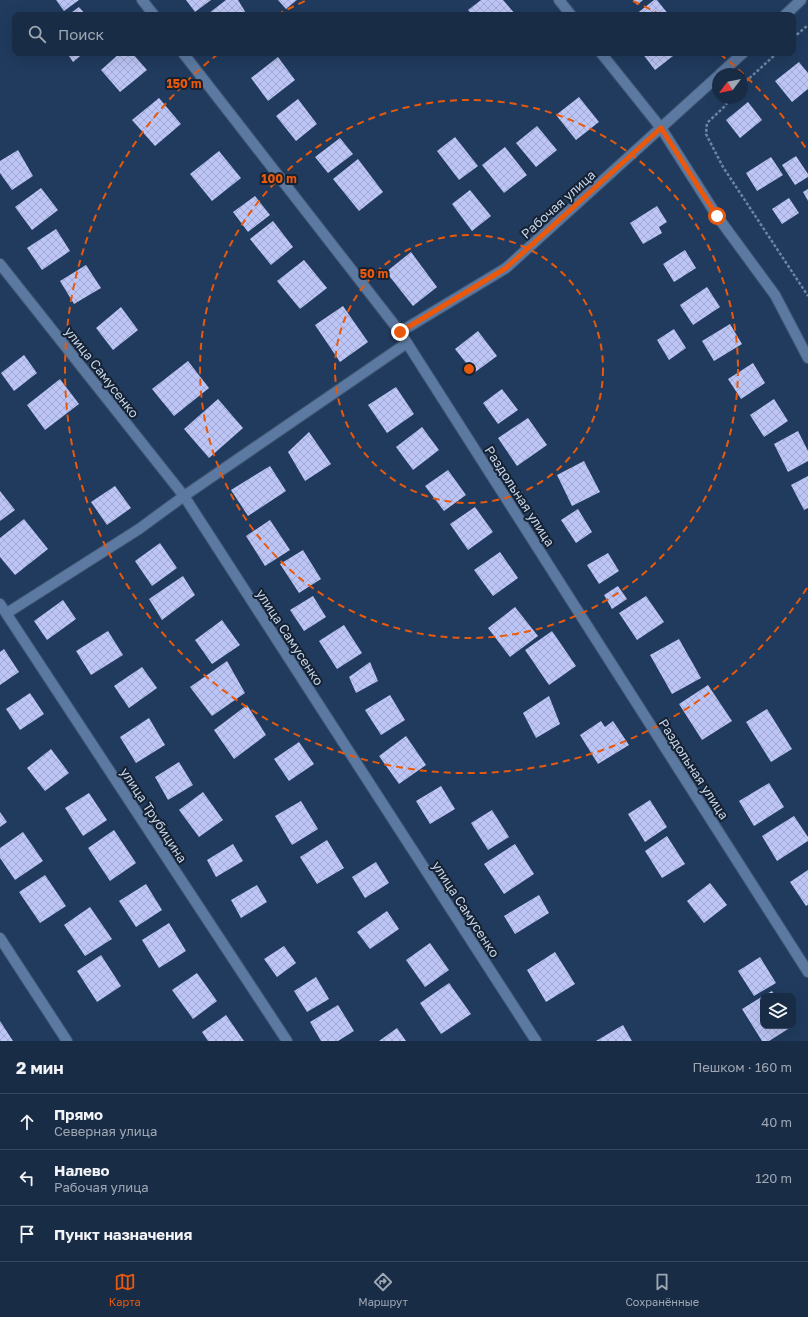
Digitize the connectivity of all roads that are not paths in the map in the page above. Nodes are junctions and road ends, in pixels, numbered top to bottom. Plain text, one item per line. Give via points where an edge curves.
1 (142, 0) edge
2 (559, 0) edge
3 (801, 0) edge
4 (152, 12) edge
5 (569, 12) edge
6 (788, 12) edge
7 (185, 56) edge
8 (603, 56) edge
9 (740, 56) edge
10 (727, 68) edge
11 (712, 81) edge
12 (661, 128) junction
13 (0, 264) edge
14 (400, 332) junction
15 (408, 343) junction
16 (808, 358) edge
17 (184, 496) junction
18 (0, 604) edge
19 (7, 613) junction
20 (0, 938) edge
21 (808, 972) edge
22 (67, 1041) edge
23 (287, 1041) edge
24 (536, 1041) edge

1 - 4 street
2 - 5 street
3 - 6 street
7 - 14 street, Раздольная улица
8 - 12 street
9 - 10 street, Рабочая улица
11 - 12 street, Рабочая улица
12 - 14 street, Рабочая улица via 506,268
12 - 16 street via 717,216 775,295
13 - 17 street, улица Самусенко
14 - 15 street, Раздольная улица
15 - 17 street
15 - 21 street, Раздольная улица
17 - 19 street via 139,529
17 - 24 street, улица Самусенко
18 - 19 street, улица Трубицина
19 - 23 street, улица Трубицина
20 - 22 street

